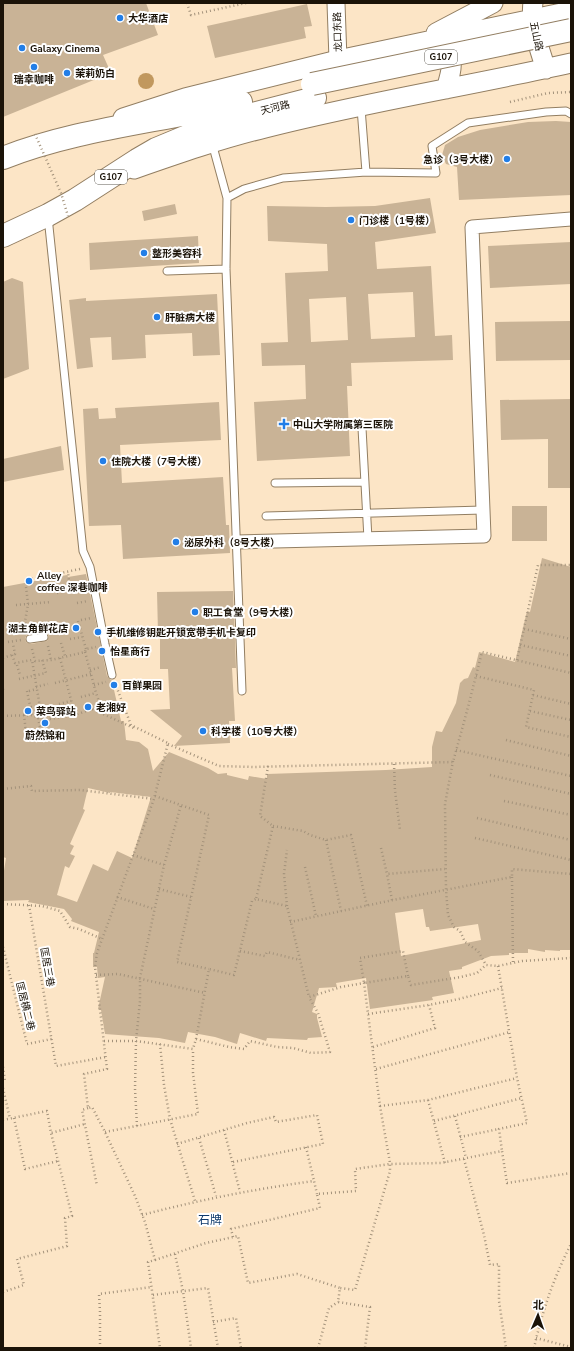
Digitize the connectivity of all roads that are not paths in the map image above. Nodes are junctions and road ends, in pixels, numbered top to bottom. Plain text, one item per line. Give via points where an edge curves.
1 (336, 3) edge
2 (493, 3) edge
3 (533, 11) edge
4 (567, 17) edge
5 (441, 38) junction
6 (416, 43) junction
7 (571, 45) edge
8 (338, 60) junction
9 (571, 63) edge
10 (546, 69) junction
11 (446, 89) junction
12 (313, 91) junction
13 (361, 107) junction
14 (571, 114) edge
15 (79, 135) junction
16 (212, 142) junction
17 (3, 158) edge
18 (366, 172) junction
19 (112, 176) junction
20 (227, 198) junction
21 (58, 216) junction
22 (571, 219) edge
23 (3, 236) edge
24 (226, 269) junction
25 (167, 271) dead end
26 (362, 428) dead end
27 (365, 482) junction
28 (275, 483) dead end
29 (483, 510) junction
30 (367, 513) junction
31 (266, 516) dead end
32 (368, 539) junction
33 (237, 542) junction
34 (44, 636) dead end
35 (30, 639) road end
36 (112, 675) road end
37 (242, 691) dead end

1 - 8 street, 龙口东路
2 - 6 main road
3 - 4 main road
3 - 5 main road
3 - 10 main road, 五山路
4 - 12 highway, 天河路 / G107, bridge
5 - 6 main road
5 - 11 main road via 449,52 452,65
6 - 8 main road
7 - 12 highway, 天河路 / G107
8 - 15 main road via 172,102
9 - 10 main road
10 - 11 main road
11 - 13 main road
12 - 15 highway, 天河路 / G107
12 - 19 highway, 天河路 / G107 via 221,122 156,149
13 - 16 main road
13 - 18 lane
14 - 18 lane via 566,111 546,112 468,123 432,146 436,173
15 - 17 highway, 天河路 / G107
16 - 19 main road
16 - 20 lane
18 - 20 lane via 283,178 244,189
19 - 21 highway, 天河路 / G107 via 75,200
20 - 24 lane
21 - 23 highway, 天河路 / G107
21 - 36 lane via 83,552 90,567
22 - 29 street via 472,227
24 - 25 lane
24 - 33 lane
26 - 27 lane
27 - 28 lane
27 - 30 lane
29 - 30 lane
29 - 32 street via 484,536
30 - 31 lane
30 - 32 lane
32 - 33 street
33 - 37 lane
34 - 35 lane

